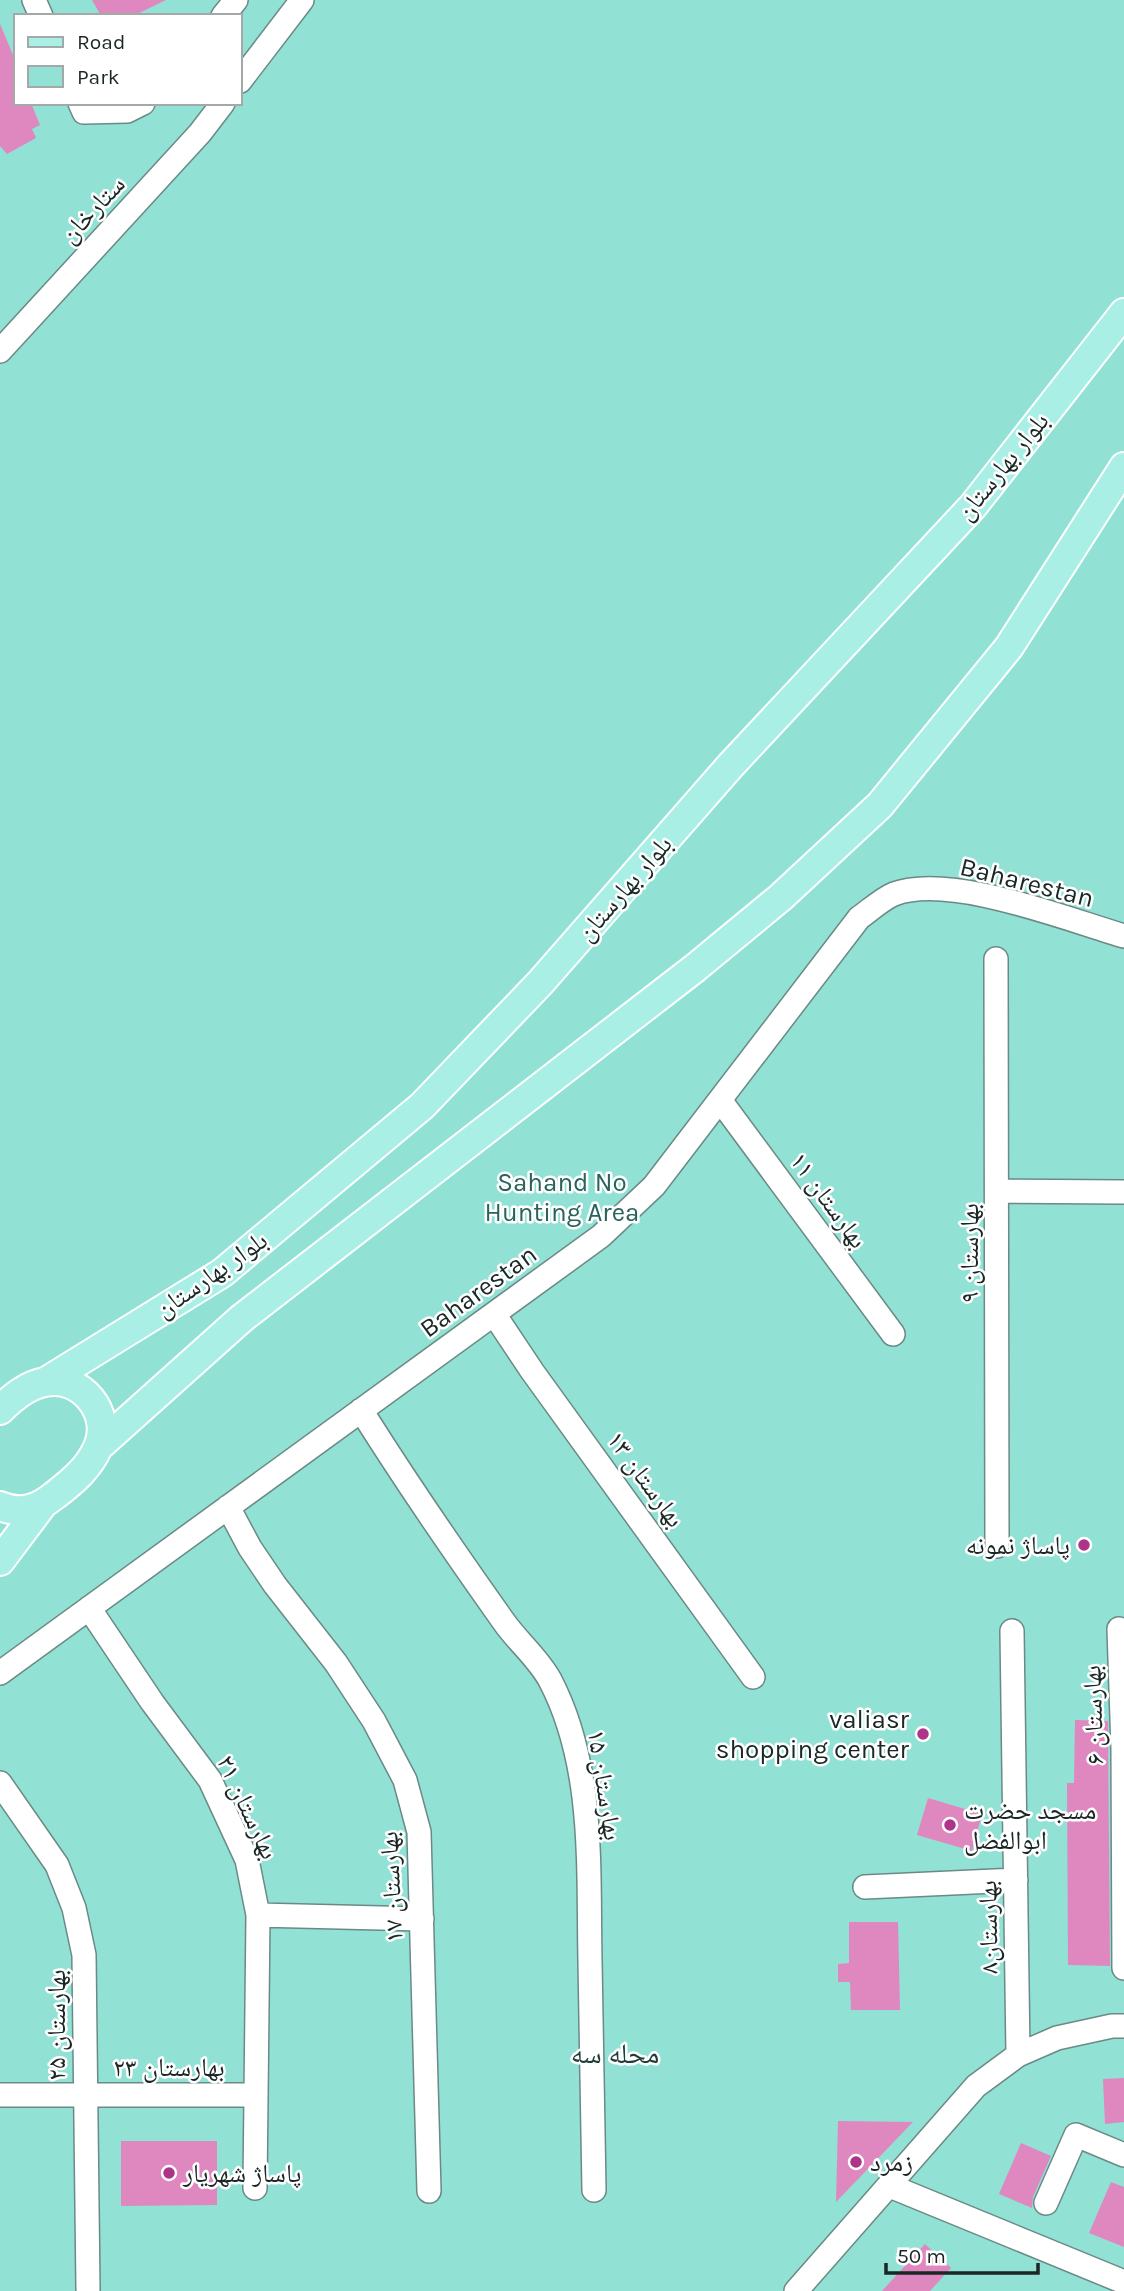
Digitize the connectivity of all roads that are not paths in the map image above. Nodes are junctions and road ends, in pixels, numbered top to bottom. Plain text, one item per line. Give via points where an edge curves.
1 (236, 0) edge
2 (302, 0) edge
3 (225, 14) edge
4 (242, 78) edge
5 (81, 105) edge
6 (139, 105) edge
7 (221, 105) edge
8 (1124, 313) edge
9 (0, 351) edge
10 (1124, 467) edge
11 (1124, 936) edge
12 (996, 959) dead end
13 (720, 1100) junction
14 (998, 1191) junction
15 (1124, 1192) edge
16 (494, 1314) junction
17 (893, 1334) dead end
18 (47, 1381) junction
19 (0, 1410) edge
20 (361, 1410) junction
21 (99, 1446) junction
22 (42, 1505) junction
23 (0, 1506) edge
24 (228, 1507) junction
25 (997, 1546) dead end
26 (0, 1561) edge
27 (89, 1608) junction
28 (1119, 1629) dead end
29 (1012, 1631) dead end
30 (0, 1673) edge
31 (753, 1677) dead end
32 (1123, 1749) edge
33 (0, 1783) edge
34 (1016, 1880) junction
35 (865, 1886) dead end
36 (258, 1915) junction
37 (422, 1919) junction
38 (1124, 1968) edge
39 (1124, 2026) edge
40 (1018, 2055) junction
41 (0, 2095) edge
42 (84, 2095) junction
43 (255, 2095) junction
44 (1124, 2155) edge
45 (890, 2186) junction
46 (255, 2188) dead end
47 (594, 2190) dead end
48 (429, 2191) dead end
49 (1046, 2203) dead end
50 (1124, 2282) edge
51 (88, 2289) edge
52 (796, 2291) edge

1 - 3 street
2 - 4 street
5 - 6 street via 84,112 127,111
7 - 9 street, ستارخان
8 - 18 main road, بلوار بهارستان via 973,506 731,765 541,983 422,1106 222,1273
10 - 21 main road, بلوار بهارستان via 1009,647 880,805 781,897 695,968 242,1318
11 - 13 street, Baharestan via 971,892 929,888 893,894 859,918
12 - 14 street, بهارستان ۹
13 - 16 street, Baharestan via 654,1186 601,1236
13 - 17 street, بهارستان ۱۱
14 - 15 street
14 - 25 street, بهارستان ۹
16 - 20 street, Baharestan
16 - 31 street, بهارستان ۱۳
18 - 19 main road, بلوار بهارستان via 19,1393
18 - 21 main road via 79,1387 91,1398 102,1429
20 - 24 street, Baharestan
20 - 47 street, بهارستان ۱۵ via 506,1625 549,1678 575,1748 589,1864
21 - 22 main road, بلوار بهارستان via 74,1480
22 - 23 main road via 26,1510
22 - 26 main road, بلوار بهارستان
24 - 27 street, Baharestan
24 - 37 street, بهارستان ۱۷ via 269,1576 374,1721 405,1780 419,1832
27 - 30 street, Baharestan
27 - 36 street, بهارستان ۲۱ via 210,1780 247,1860
28 - 32 street, بهارستان ۶
29 - 34 street, بهارستان۸
32 - 38 street, بهارستان ۶
33 - 42 street, بهارستان ۲۵ via 57,1865 74,1908 84,1955
34 - 35 street
34 - 40 street, بهارستان۸
36 - 37 street
36 - 43 street, بهارستان ۲۱
37 - 48 street, بهارستان ۱۷
39 - 40 street via 1056,2038
40 - 45 street via 976,2086
41 - 42 street, بهارستان ۲۳
42 - 43 street, بهارستان ۲۳
42 - 51 street, بهارستان ۲۵
43 - 46 street, بهارستان ۲۱
44 - 49 street via 1076,2135
45 - 50 street
45 - 52 street

